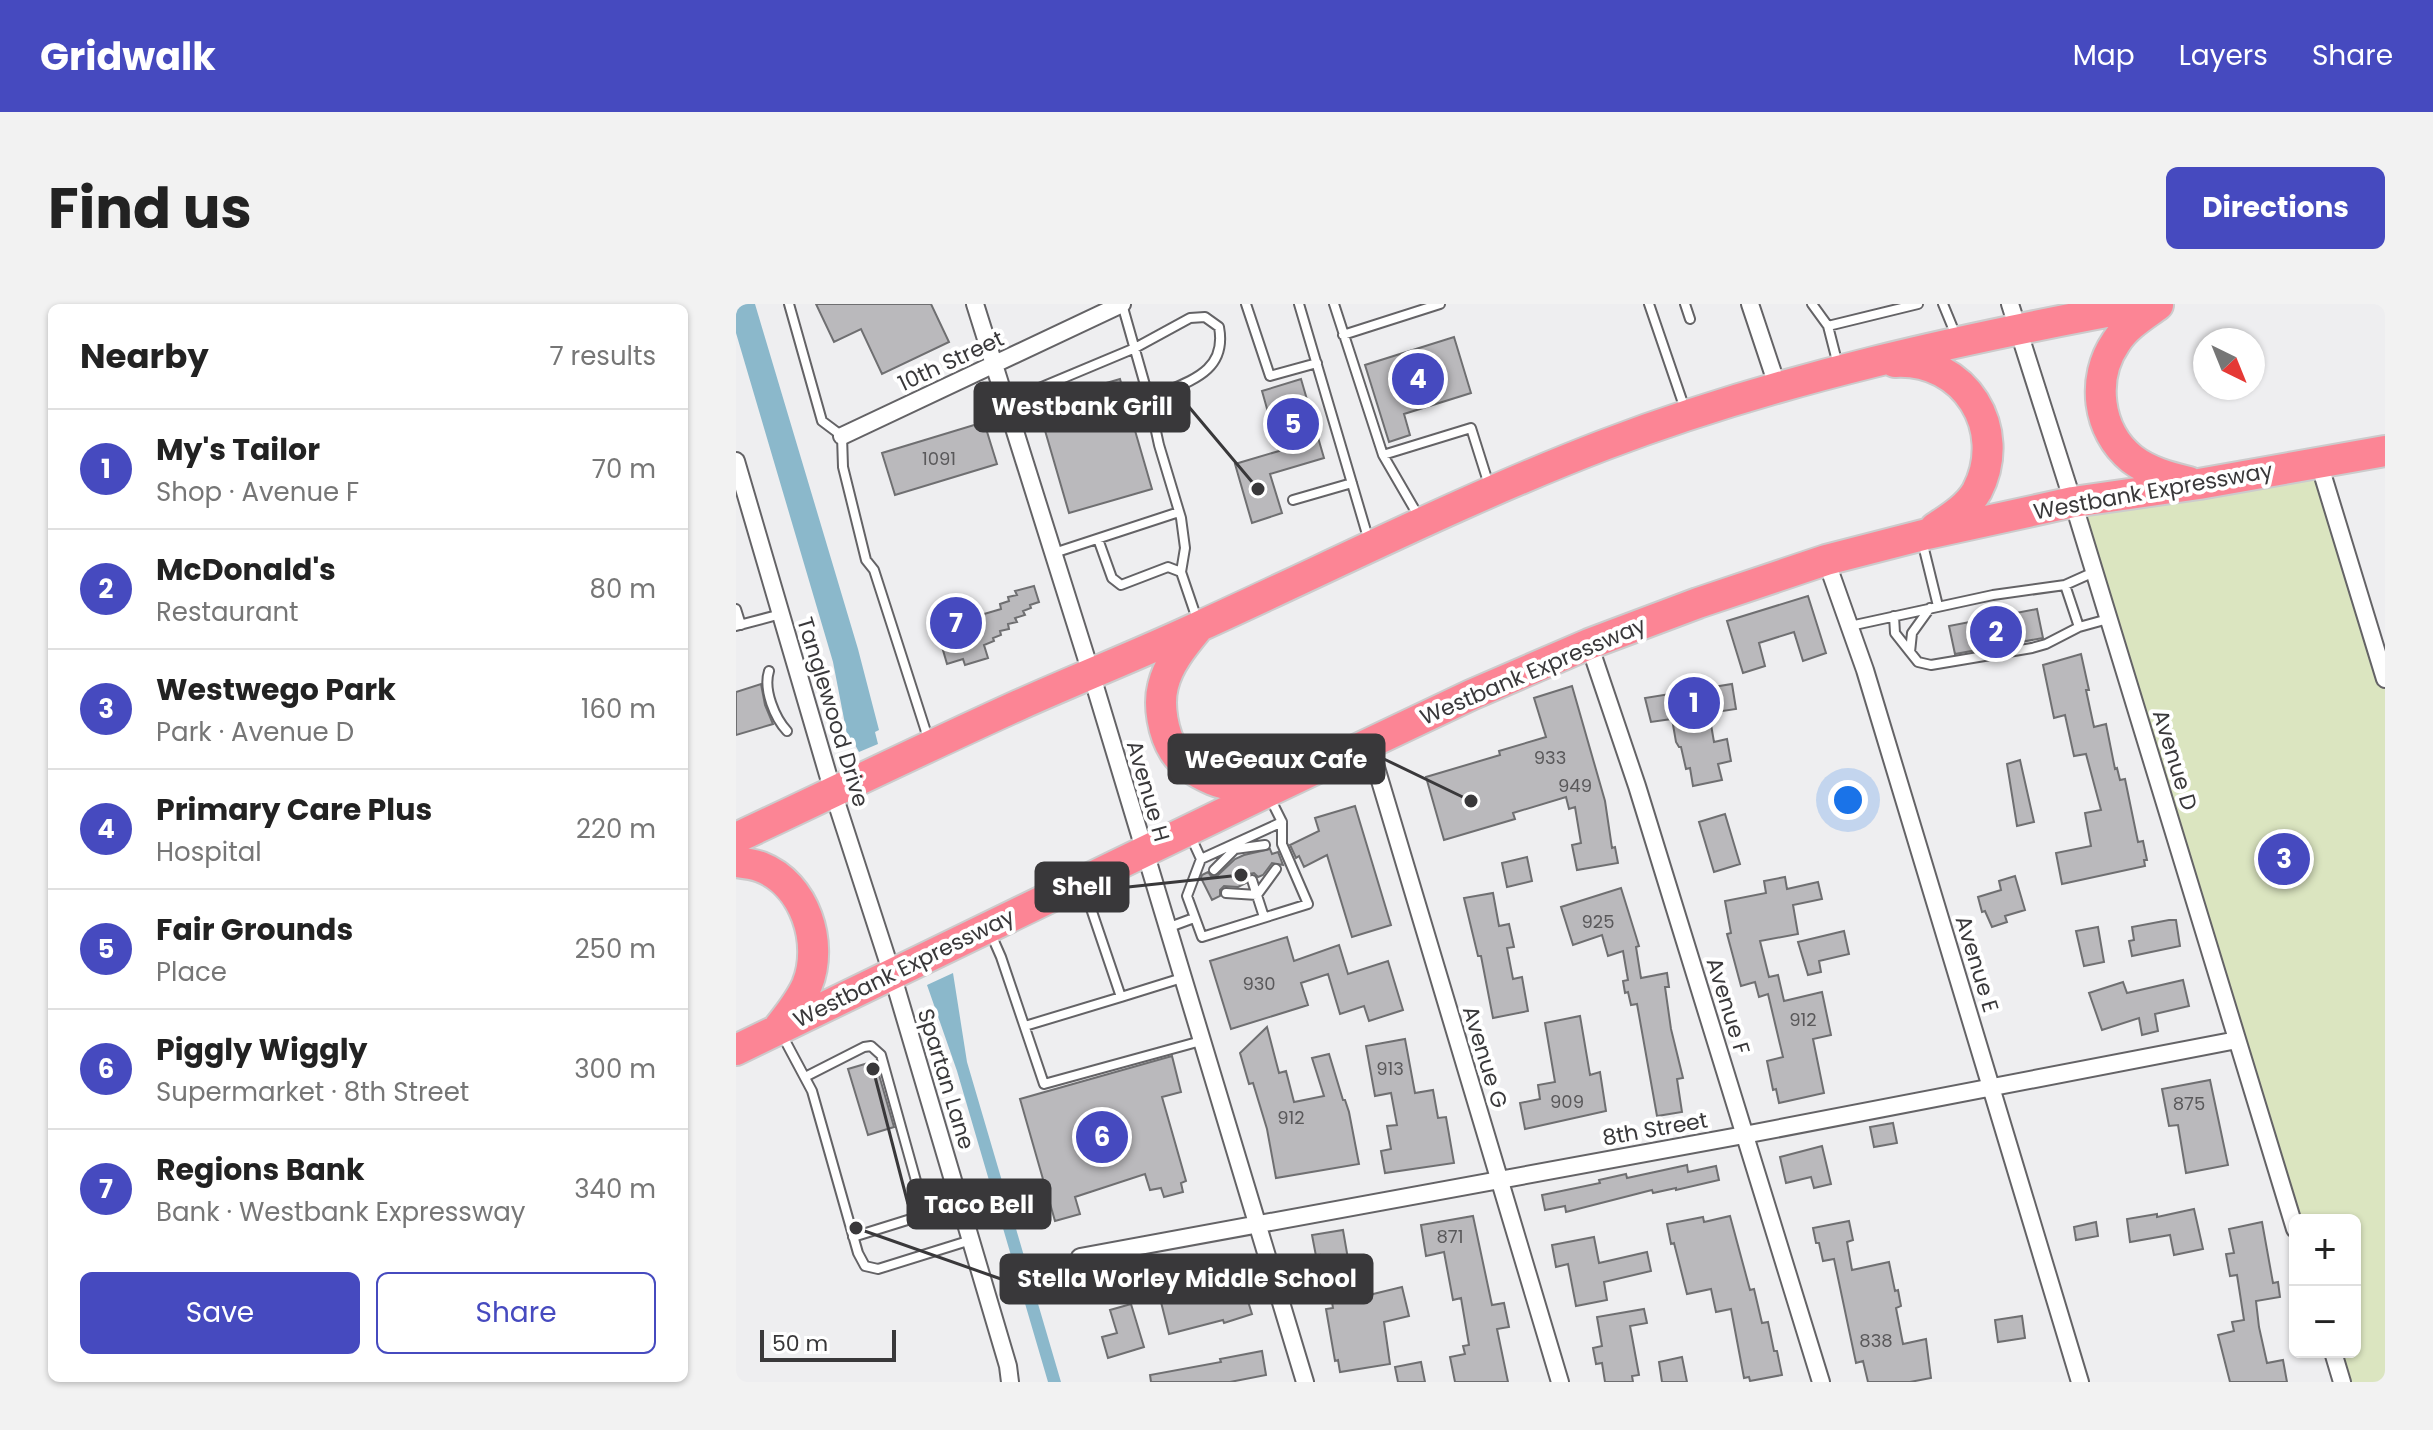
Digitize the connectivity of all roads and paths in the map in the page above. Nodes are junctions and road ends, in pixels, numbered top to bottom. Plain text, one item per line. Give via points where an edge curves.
1 (789, 304) edge
2 (975, 304) edge
3 (1122, 304) edge
4 (1246, 304) edge
5 (1299, 304) edge
6 (1334, 304) edge
7 (1440, 304) edge
8 (1649, 304) edge
9 (1685, 304) edge
10 (1750, 304) edge
11 (1812, 304) edge
12 (1918, 304) edge
13 (1943, 304) edge
14 (2149, 304) edge
15 (2159, 304) edge
16 (2014, 316) edge
17 (1690, 319) dead end
18 (1828, 326) junction
19 (1343, 335) junction
20 (1958, 342) junction
21 (1135, 348) junction
22 (1317, 363) junction
23 (994, 365) junction
24 (1848, 367) junction
25 (1778, 388) junction
26 (1149, 399) junction
27 (1006, 402) junction
28 (1687, 416) junction
29 (842, 436) junction
30 (2385, 451) edge
31 (1383, 455) junction
32 (736, 461) edge
33 (2319, 463) junction
34 (1352, 483) junction
35 (2199, 484) junction
36 (1492, 493) junction
37 (1293, 500) dead end
38 (2073, 502) junction
39 (1179, 512) junction
40 (1422, 522) junction
41 (1924, 535) junction
42 (1098, 539) junction
43 (1371, 546) junction
44 (1053, 553) junction
45 (1826, 560) junction
46 (1181, 572) junction
47 (2094, 572) junction
48 (2065, 585) junction
49 (1934, 607) junction
50 (736, 609) edge
51 (781, 614) junction
52 (1894, 616) junction
53 (2109, 618) junction
54 (739, 625) edge
55 (1850, 626) junction
56 (1199, 627) junction
57 (2079, 627) junction
58 (1589, 644) junction
59 (1910, 652) junction
60 (769, 671) dead end
61 (1091, 673) junction
62 (2385, 679) edge
63 (787, 731) dead end
64 (1369, 744) junction
65 (931, 746) junction
66 (833, 792) junction
67 (1267, 792) junction
68 (1282, 822) junction
69 (1188, 830) junction
70 (736, 838) edge
71 (1265, 845) dead end
72 (1236, 850) junction
73 (1253, 850) dead end
74 (1143, 852) junction
75 (1201, 859) junction
76 (736, 862) edge
77 (1226, 863) dead end
78 (1276, 869) dead end
79 (1214, 870) dead end
80 (1264, 874) dead end
81 (1252, 880) dead end
82 (1082, 881) junction
83 (1237, 887) dead end
84 (1226, 893) dead end
85 (1257, 895) junction
86 (1264, 917) junction
87 (1194, 918) junction
88 (988, 927) junction
89 (1166, 928) junction
90 (892, 974) junction
91 (1182, 978) junction
92 (1121, 997) junction
93 (1025, 1026) junction
94 (778, 1028) junction
95 (2237, 1040) junction
96 (1201, 1041) junction
97 (736, 1050) edge
98 (805, 1077) junction
99 (1991, 1086) junction
100 (1744, 1135) junction
101 (1499, 1180) junction
102 (2290, 1214) edge
103 (1256, 1223) junction
104 (853, 1237) junction
105 (971, 1240) junction
106 (1080, 1257) dead end
107 (2335, 1358) edge
108 (1010, 1382) edge
109 (1305, 1382) edge
110 (1560, 1382) edge
111 (1821, 1382) edge
112 (2080, 1382) edge
113 (2342, 1382) edge

1 - 29 lane via 822,421
2 - 23 street, Avenue H
3 - 21 lane
3 - 23 street, 10th Street
4 - 22 lane via 1270,376
5 - 22 lane
6 - 19 lane
7 - 19 lane
8 - 28 lane
9 - 17 lane
10 - 25 street
11 - 18 lane
12 - 18 lane
13 - 20 lane
14 - 16 highway
15 - 35 highway via 2116,341 2104,364 2101,409 2130,458 2160,475
16 - 20 highway
16 - 38 street, Avenue D
18 - 24 lane
19 - 31 lane
20 - 24 highway
21 - 26 lane
21 - 26 lane via 1190,318 1205,317 1219,327 1222,343 1207,372
21 - 27 lane
22 - 34 lane
23 - 27 street, Avenue H
23 - 29 street, 10th Street
24 - 25 highway
24 - 41 highway via 1906,362 1933,367 1978,406 1989,448 1976,493
25 - 28 highway
26 - 39 lane
27 - 44 street, Avenue H
28 - 36 highway
29 - 65 lane via 843,467 866,560 874,570
30 - 33 highway, Westbank Expressway
31 - 36 lane via 1471,428
31 - 40 lane
32 - 51 street, Tanglewood Drive
33 - 35 highway, Westbank Expressway
33 - 62 street
34 - 37 lane
34 - 43 lane
35 - 38 highway, Westbank Expressway
36 - 40 highway
38 - 41 highway, Westbank Expressway
38 - 47 street, Avenue D
39 - 42 lane
39 - 46 lane via 1185,548
40 - 43 highway
41 - 45 highway, Westbank Expressway
41 - 49 lane
42 - 44 lane
42 - 46 lane via 1112,578 1121,585 1168,567
43 - 56 highway
44 - 61 street, Avenue H
45 - 55 street, Avenue E
45 - 58 highway, Westbank Expressway
46 - 56 lane
47 - 48 lane
47 - 53 street, Avenue D
48 - 49 lane
48 - 57 lane
49 - 52 lane
49 - 59 lane via 1912,633
50 - 54 lane
51 - 54 lane
51 - 66 street, Tanglewood Drive
52 - 55 lane
52 - 59 lane via 1895,633
53 - 57 lane
53 - 95 street, Avenue D
55 - 99 street, Avenue E
56 - 61 highway
56 - 67 highway via 1162,686 1161,710 1174,751 1191,769 1215,781
57 - 59 lane via 2046,644 1982,658 1931,665 1918,662
58 - 64 highway, Westbank Expressway
58 - 100 street, Avenue F
60 - 63 lane via 766,681 778,721
61 - 65 highway
61 - 74 street, Avenue H
64 - 67 highway, Westbank Expressway
64 - 101 street, Avenue G
65 - 66 highway
66 - 70 highway
66 - 90 street, Tanglewood Drive
67 - 68 lane
67 - 69 highway, Westbank Expressway
68 - 72 lane
68 - 86 lane via 1282,844 1308,904
69 - 74 highway, Westbank Expressway
69 - 75 lane
71 - 72 lane
72 - 73 lane
72 - 75 lane
72 - 77 lane
72 - 79 lane
74 - 82 highway, Westbank Expressway
74 - 89 street, Avenue H
75 - 87 lane via 1187,896
76 - 94 highway via 762,867 779,878 809,921 813,959 808,982
78 - 85 lane
80 - 85 lane
81 - 85 lane
82 - 88 highway, Westbank Expressway
82 - 92 lane
83 - 85 lane
84 - 85 lane
85 - 86 lane
86 - 87 lane via 1202,937
87 - 89 lane
88 - 90 highway, Westbank Expressway
88 - 93 lane
89 - 91 street, Avenue H
90 - 94 highway, Westbank Expressway
90 - 105 street, Spartan Lane
91 - 92 lane
91 - 96 street, Avenue H
92 - 93 lane
93 - 96 lane via 1044,1084
94 - 97 highway, Westbank Expressway
94 - 98 lane
95 - 99 street, 8th Street
95 - 102 street, Avenue D
96 - 103 street, Avenue H
98 - 104 lane
98 - 104 lane via 864,1047 876,1048 881,1055 923,1206 914,1218
99 - 100 street, 8th Street
99 - 112 street, Avenue E
100 - 101 street, 8th Street
100 - 111 street, Avenue F
101 - 103 street, 8th Street
101 - 110 street, Avenue G
103 - 106 street, 8th Street
103 - 109 street, Avenue H
104 - 105 lane via 865,1266 878,1269
105 - 108 street, Spartan Lane
107 - 113 street

